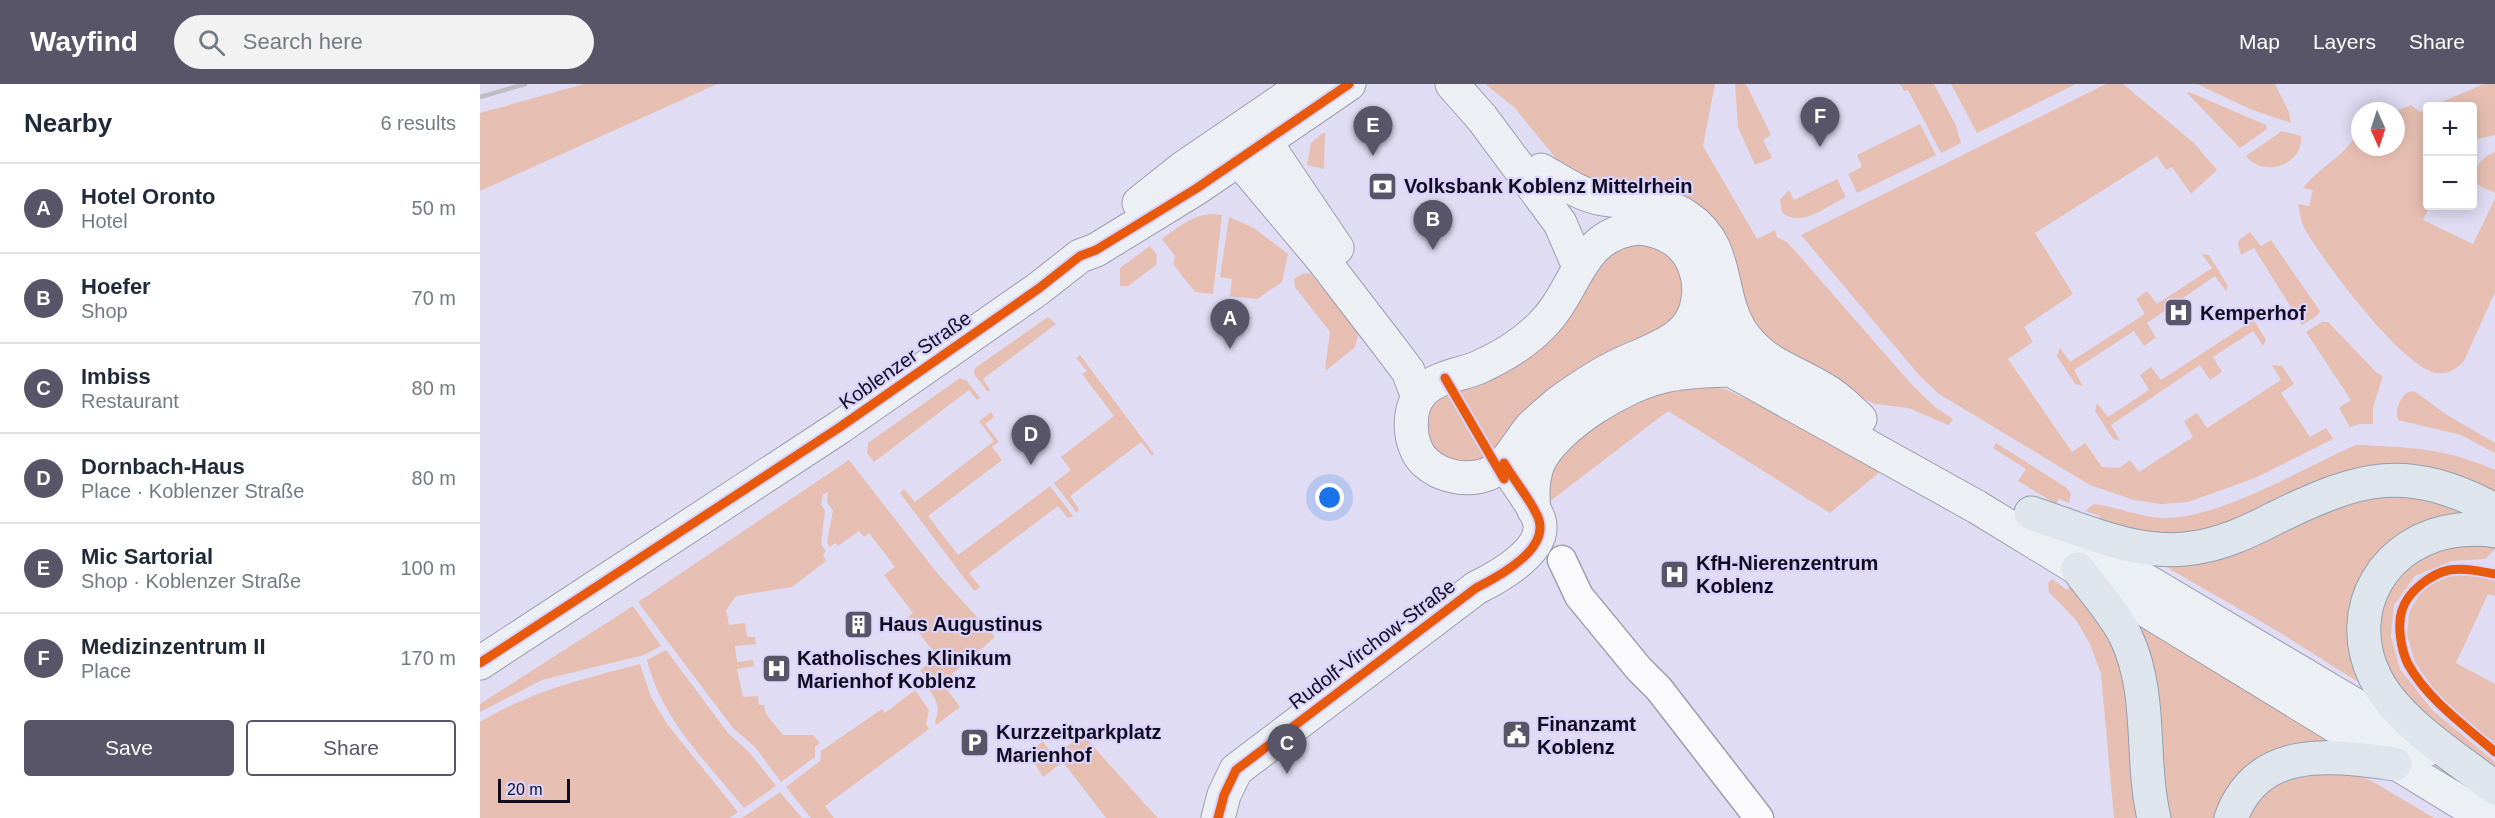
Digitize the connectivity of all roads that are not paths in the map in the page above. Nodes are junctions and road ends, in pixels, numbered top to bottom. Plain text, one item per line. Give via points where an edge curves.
1 (1306, 84) edge
2 (1349, 84) edge
3 (1452, 84) edge
4 (1473, 84) edge
5 (1258, 131) junction
6 (1231, 150) junction
7 (1541, 170) junction
8 (1617, 232) junction
9 (1579, 267) junction
10 (1698, 305) junction
11 (1669, 342) junction
12 (1728, 370) junction
13 (1445, 378) junction
14 (1418, 397) junction
15 (1860, 419) junction
16 (1496, 469) junction
17 (2495, 510) edge
18 (2031, 513) junction
19 (1532, 527) junction
20 (2495, 531) edge
21 (2078, 569) junction
22 (480, 663) edge
23 (2396, 764) junction
24 (2495, 788) edge
25 (1218, 818) edge
26 (1759, 818) edge
27 (2154, 818) edge
28 (2231, 818) edge
29 (2486, 818) edge

1 - 5 main road, Koblenzer Straße
2 - 5 main road, Koblenzer Straße
3 - 9 main road via 1560,223
4 - 7 main road
5 - 6 main road, Koblenzer Straße
5 - 13 main road via 1398,333
6 - 14 main road via 1408,371
6 - 22 main road, Koblenzer Straße via 1197,188 1080,256 840,427
7 - 8 main road via 1574,211
7 - 15 main road via 1591,196 1663,206 1688,217 1718,254 1734,316 1747,338 1768,359 1825,389
8 - 9 main road via 1594,247
8 - 10 main road via 1652,230 1680,245 1691,258 1698,277
9 - 13 main road via 1562,300 1541,326 1492,361
10 - 11 main road via 1691,323
10 - 15 main road via 1720,339 1740,355
11 - 12 main road via 1694,350
11 - 16 main road via 1572,393 1530,428
12 - 19 main road via 1663,376 1629,389 1587,414 1552,443 1539,463 1532,492
12 - 21 main road via 1927,478
13 - 14 main road
14 - 16 main road via 1411,430 1422,460 1451,476 1476,477
15 - 18 main road
16 - 19 main road
17 - 18 main road via 2423,482 2369,482 2317,498 2229,539 2206,546 2164,550 2129,546
18 - 24 main road
19 - 25 main road, Rudolf-Virchow-Straße via 1476,588 1236,770
19 - 26 street via 1593,589 1639,649 1659,689
20 - 24 main road via 2465,529 2437,533 2404,549 2387,565 2372,589 2365,629 2369,662 2390,699 2433,740
21 - 23 main road
21 - 27 main road via 2126,636 2146,722
23 - 28 main road via 2333,757 2295,760 2279,766 2253,785
23 - 29 main road

